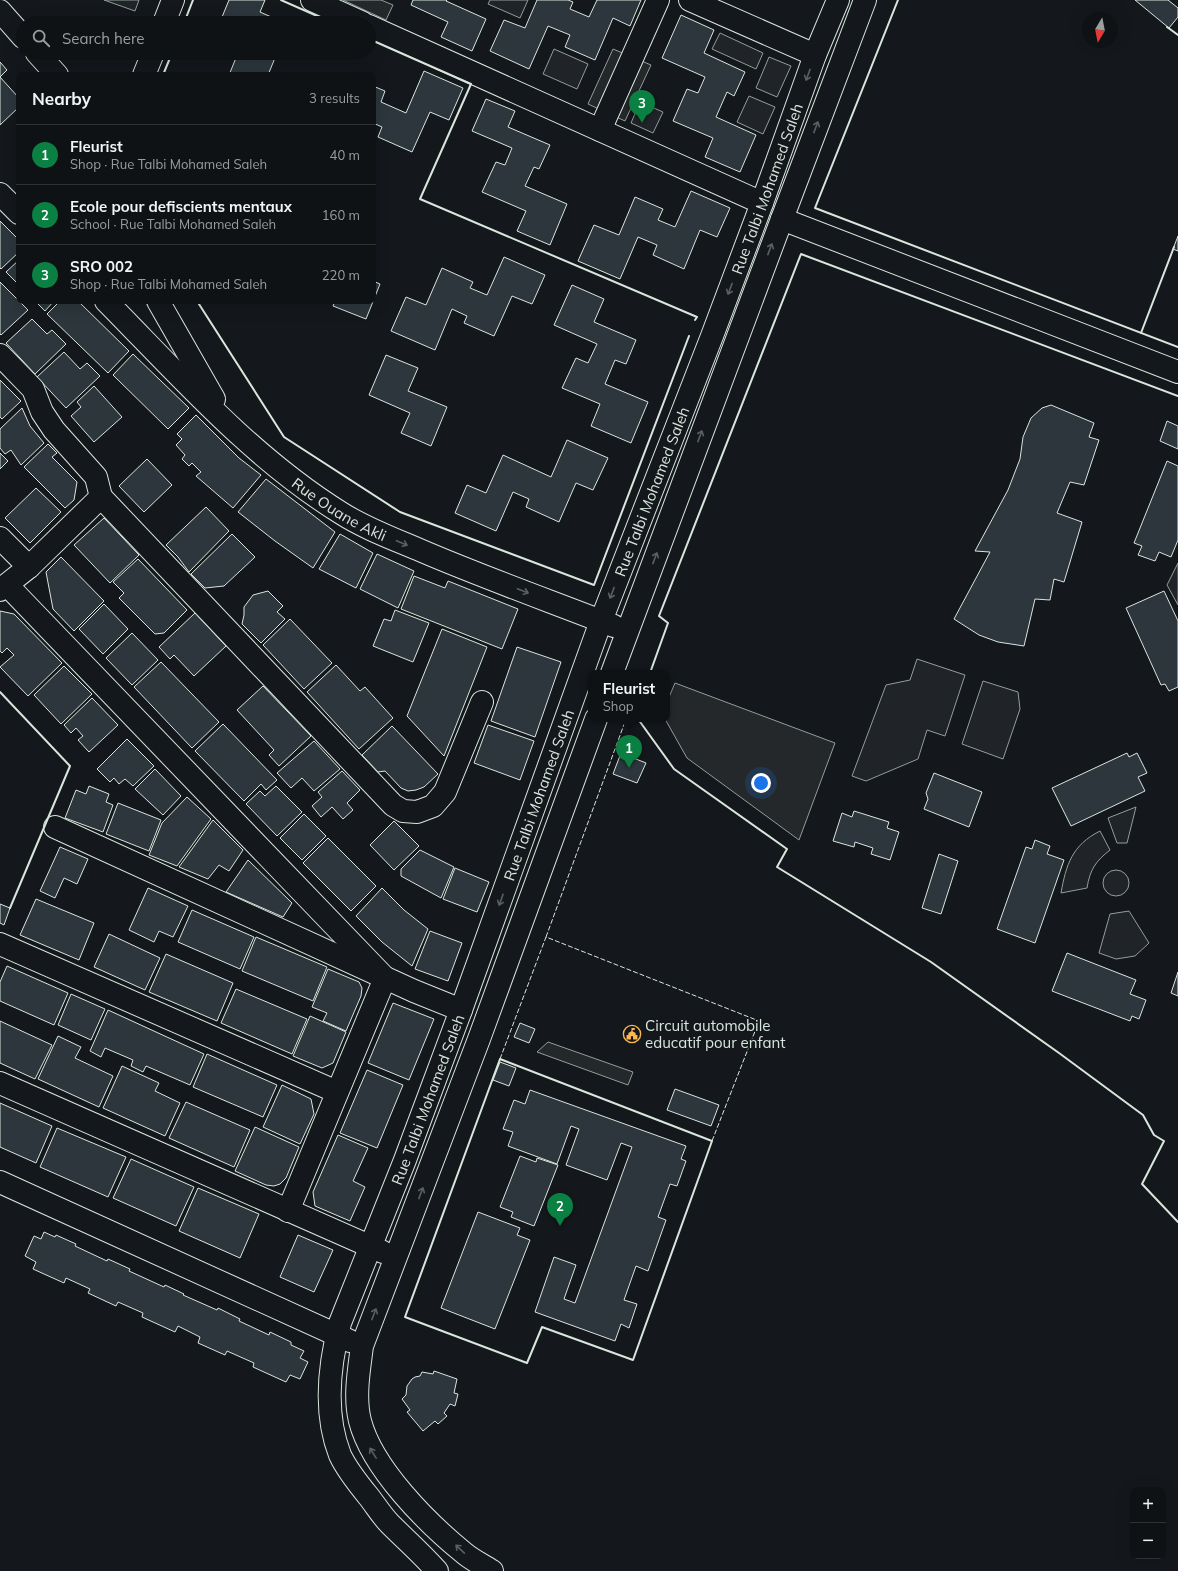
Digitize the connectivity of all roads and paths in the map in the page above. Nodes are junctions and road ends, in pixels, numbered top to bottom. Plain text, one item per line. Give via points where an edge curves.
1 (173, 0) edge
2 (312, 0) edge
3 (658, 0) edge
4 (690, 0) edge
5 (838, 0) edge
6 (865, 0) edge
7 (0, 11) edge
8 (167, 16) edge
9 (347, 16) edge
10 (16, 29) edge
11 (376, 29) edge
12 (815, 55) junction
13 (44, 60) edge
14 (150, 60) edge
15 (54, 72) edge
16 (145, 72) edge
17 (600, 130) junction
18 (0, 194) edge
19 (762, 203) junction
20 (16, 210) edge
21 (782, 218) junction
22 (109, 304) edge
23 (160, 304) edge
24 (0, 354) edge
25 (1178, 372) edge
26 (228, 424) junction
27 (101, 497) junction
28 (0, 538) edge
29 (29, 567) junction
30 (4, 588) edge
31 (601, 621) junction
32 (627, 631) junction
33 (613, 670) edge
34 (482, 702) dead end
35 (595, 722) edge
36 (55, 827) dead end
37 (0, 944) edge
38 (385, 978) junction
39 (461, 1010) junction
40 (0, 1083) edge
41 (337, 1092) junction
42 (0, 1182) edge
43 (288, 1211) junction
44 (370, 1247) junction
45 (395, 1257) junction
46 (337, 1336) junction
47 (362, 1346) junction
48 (437, 1571) edge
49 (492, 1571) edge

1 - 8 street
2 - 9 street
3 - 17 street
4 - 12 street
5 - 12 street, Rue Talbi Mohamed Saleh
21 -> 6 street, Rue Talbi Mohamed Saleh
7 - 10 street
11 - 17 street
12 -> 19 street, Rue Talbi Mohamed Saleh
13 - 15 street
14 - 16 street
17 - 19 street
18 - 20 street
19 -> 31 street, Rue Talbi Mohamed Saleh
21 - 25 street
32 -> 21 street, Rue Talbi Mohamed Saleh
22 - 26 street, Rue Ouane Akli
23 - 26 street
24 - 27 street via 33,389 42,412 54,430 96,477
26 -> 31 street, Rue Ouane Akli via 290,479 342,514 459,567
27 - 29 street
27 - 34 street via 393,805 404,811 417,812 433,806 445,792
28 - 29 street
29 - 30 street
30 - 38 street
31 - 32 street, Rue Ouane Akli
31 -> 39 street, Rue Talbi Mohamed Saleh
32 - 33 street, Rue Talbi Mohamed Saleh
45 -> 35 street, Rue Talbi Mohamed Saleh via 482,1031
36 - 38 street
37 - 41 street
38 - 39 street
38 - 41 street
39 - 44 street, Rue Talbi Mohamed Saleh
40 - 43 street
41 - 43 street
42 - 46 street
43 - 44 street
44 - 45 street
44 - 46 street, Rue Talbi Mohamed Saleh
47 -> 45 street, Rue Talbi Mohamed Saleh
46 - 47 street
46 - 48 street, Rue Talbi Mohamed Saleh via 329,1400 341,1456 389,1523 423,1554
49 -> 47 street, Rue Talbi Mohamed Saleh via 464,1554 412,1505 372,1451 360,1420 357,1400

